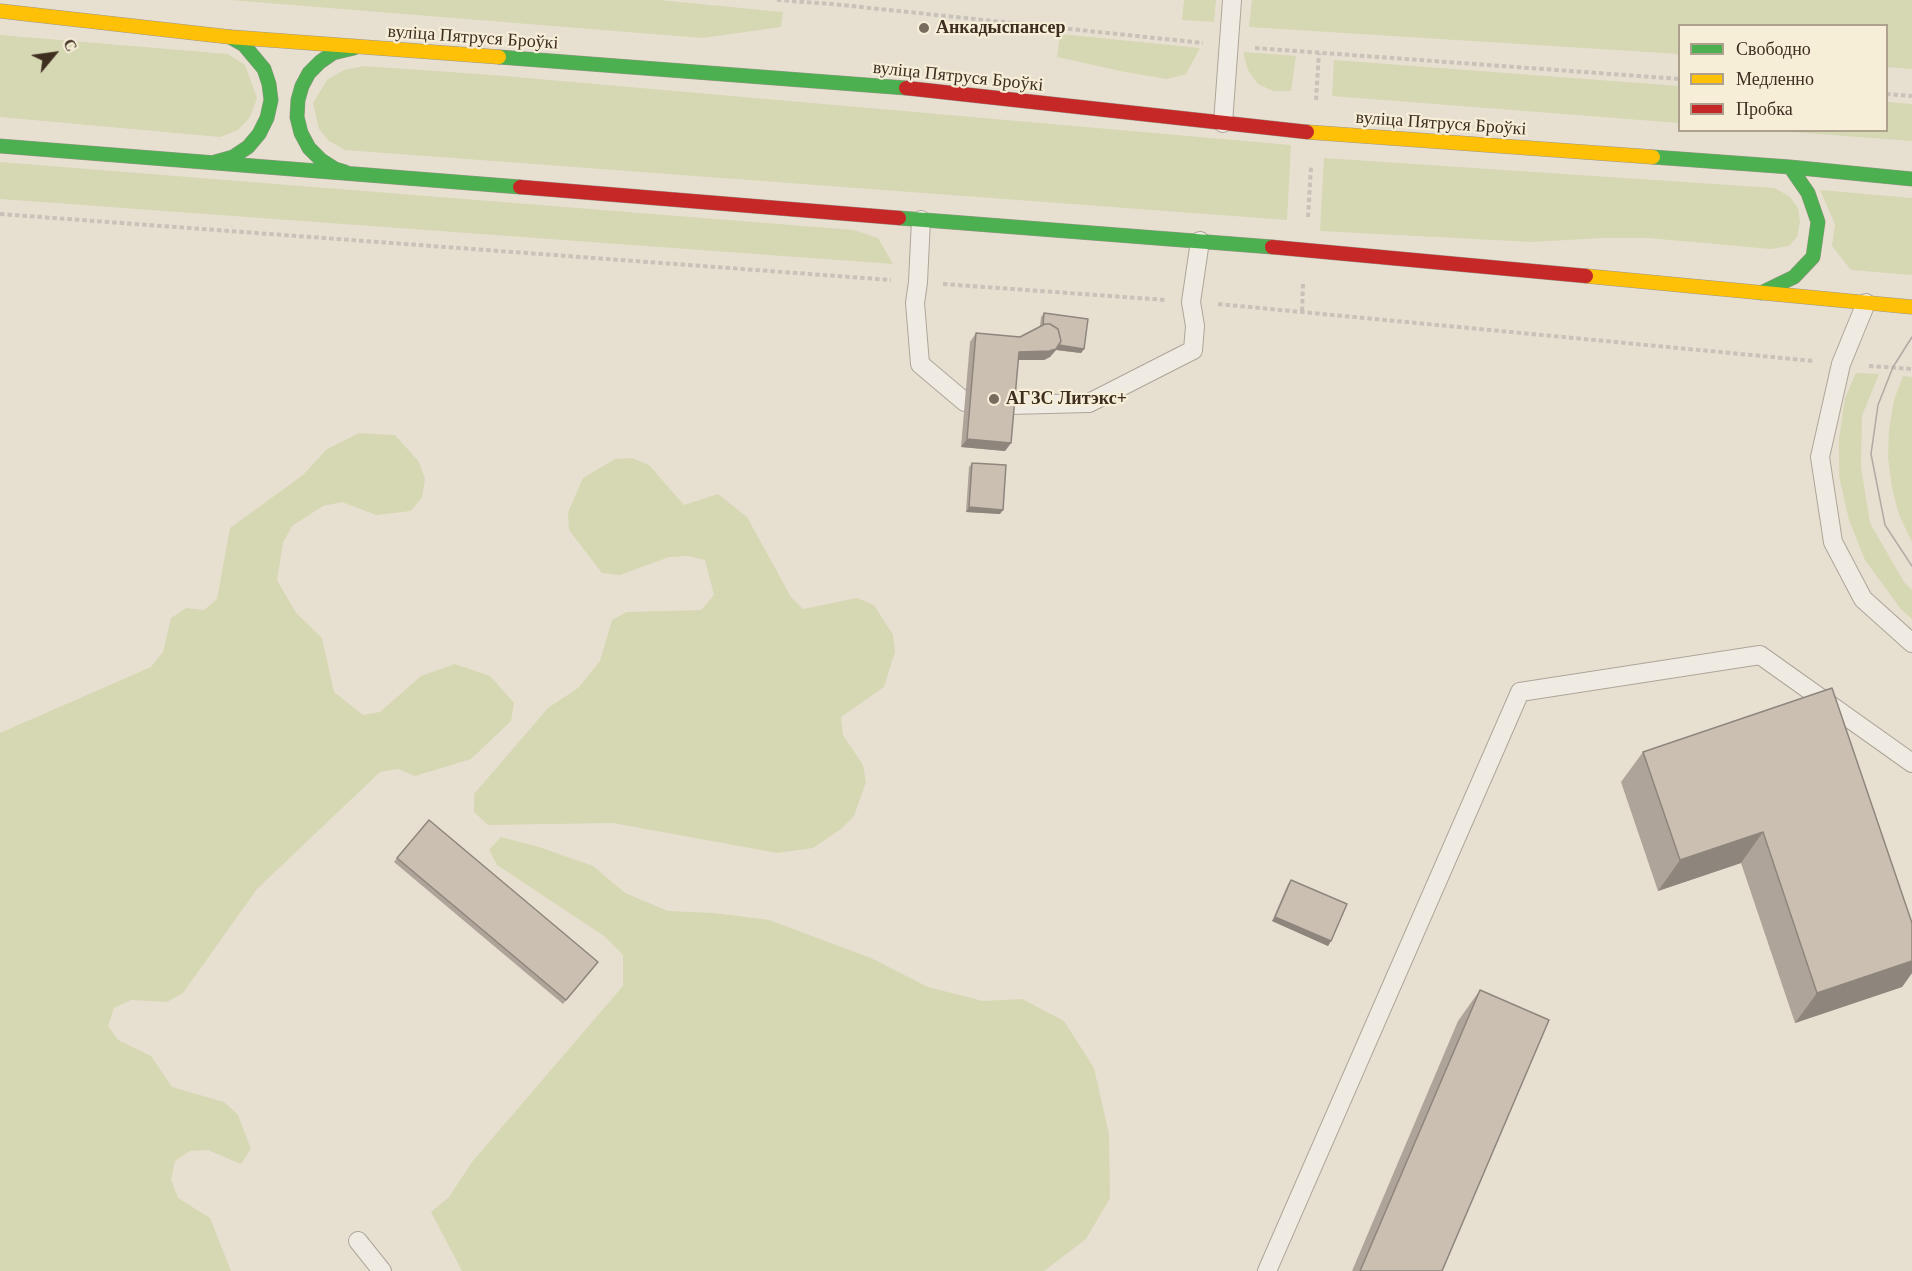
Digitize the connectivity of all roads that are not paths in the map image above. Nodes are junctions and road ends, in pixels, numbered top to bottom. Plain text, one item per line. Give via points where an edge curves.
1 (1232, 0) edge
2 (7, 7) edge
3 (230, 37) junction
4 (362, 47) junction
5 (1222, 123) junction
6 (0, 146) edge
7 (215, 162) junction
8 (1790, 167) junction
9 (351, 174) junction
10 (1912, 179) edge
11 (921, 220) junction
12 (1200, 242) junction
13 (1761, 293) junction
14 (1866, 303) junction
15 (1912, 307) edge
16 (965, 402) dead end
17 (1009, 405) edge
18 (1912, 643) edge
19 (1912, 763) edge
20 (358, 1240) dead end
21 (382, 1271) edge
22 (1268, 1271) edge

1 - 5 lane
2 - 3 main road, вуліца Пятруся Броўкі
3 - 4 main road, вуліца Пятруся Броўкі
3 - 7 main road via 244,45 264,69 270,100 267,118 254,141 233,157
4 - 5 main road, вуліца Пятруся Броўкі via 914,89
4 - 9 main road via 333,53 320,62 309,73 298,100 297,117 309,148 328,165
5 - 8 main road, вуліца Пятруся Броўкі
6 - 7 main road
7 - 9 main road
8 - 10 main road, вуліца Пятруся Броўкі
8 - 13 main road via 1808,193 1818,222 1813,257 1794,277
9 - 11 main road
11 - 12 main road
11 - 16 lane via 915,303 920,364
12 - 13 main road
12 - 17 lane via 1191,302 1193,350 1089,403
13 - 14 main road
14 - 15 main road
14 - 18 lane via 1841,364 1820,457 1833,542 1863,599
19 - 22 lane via 1760,655 1520,692
20 - 21 lane

